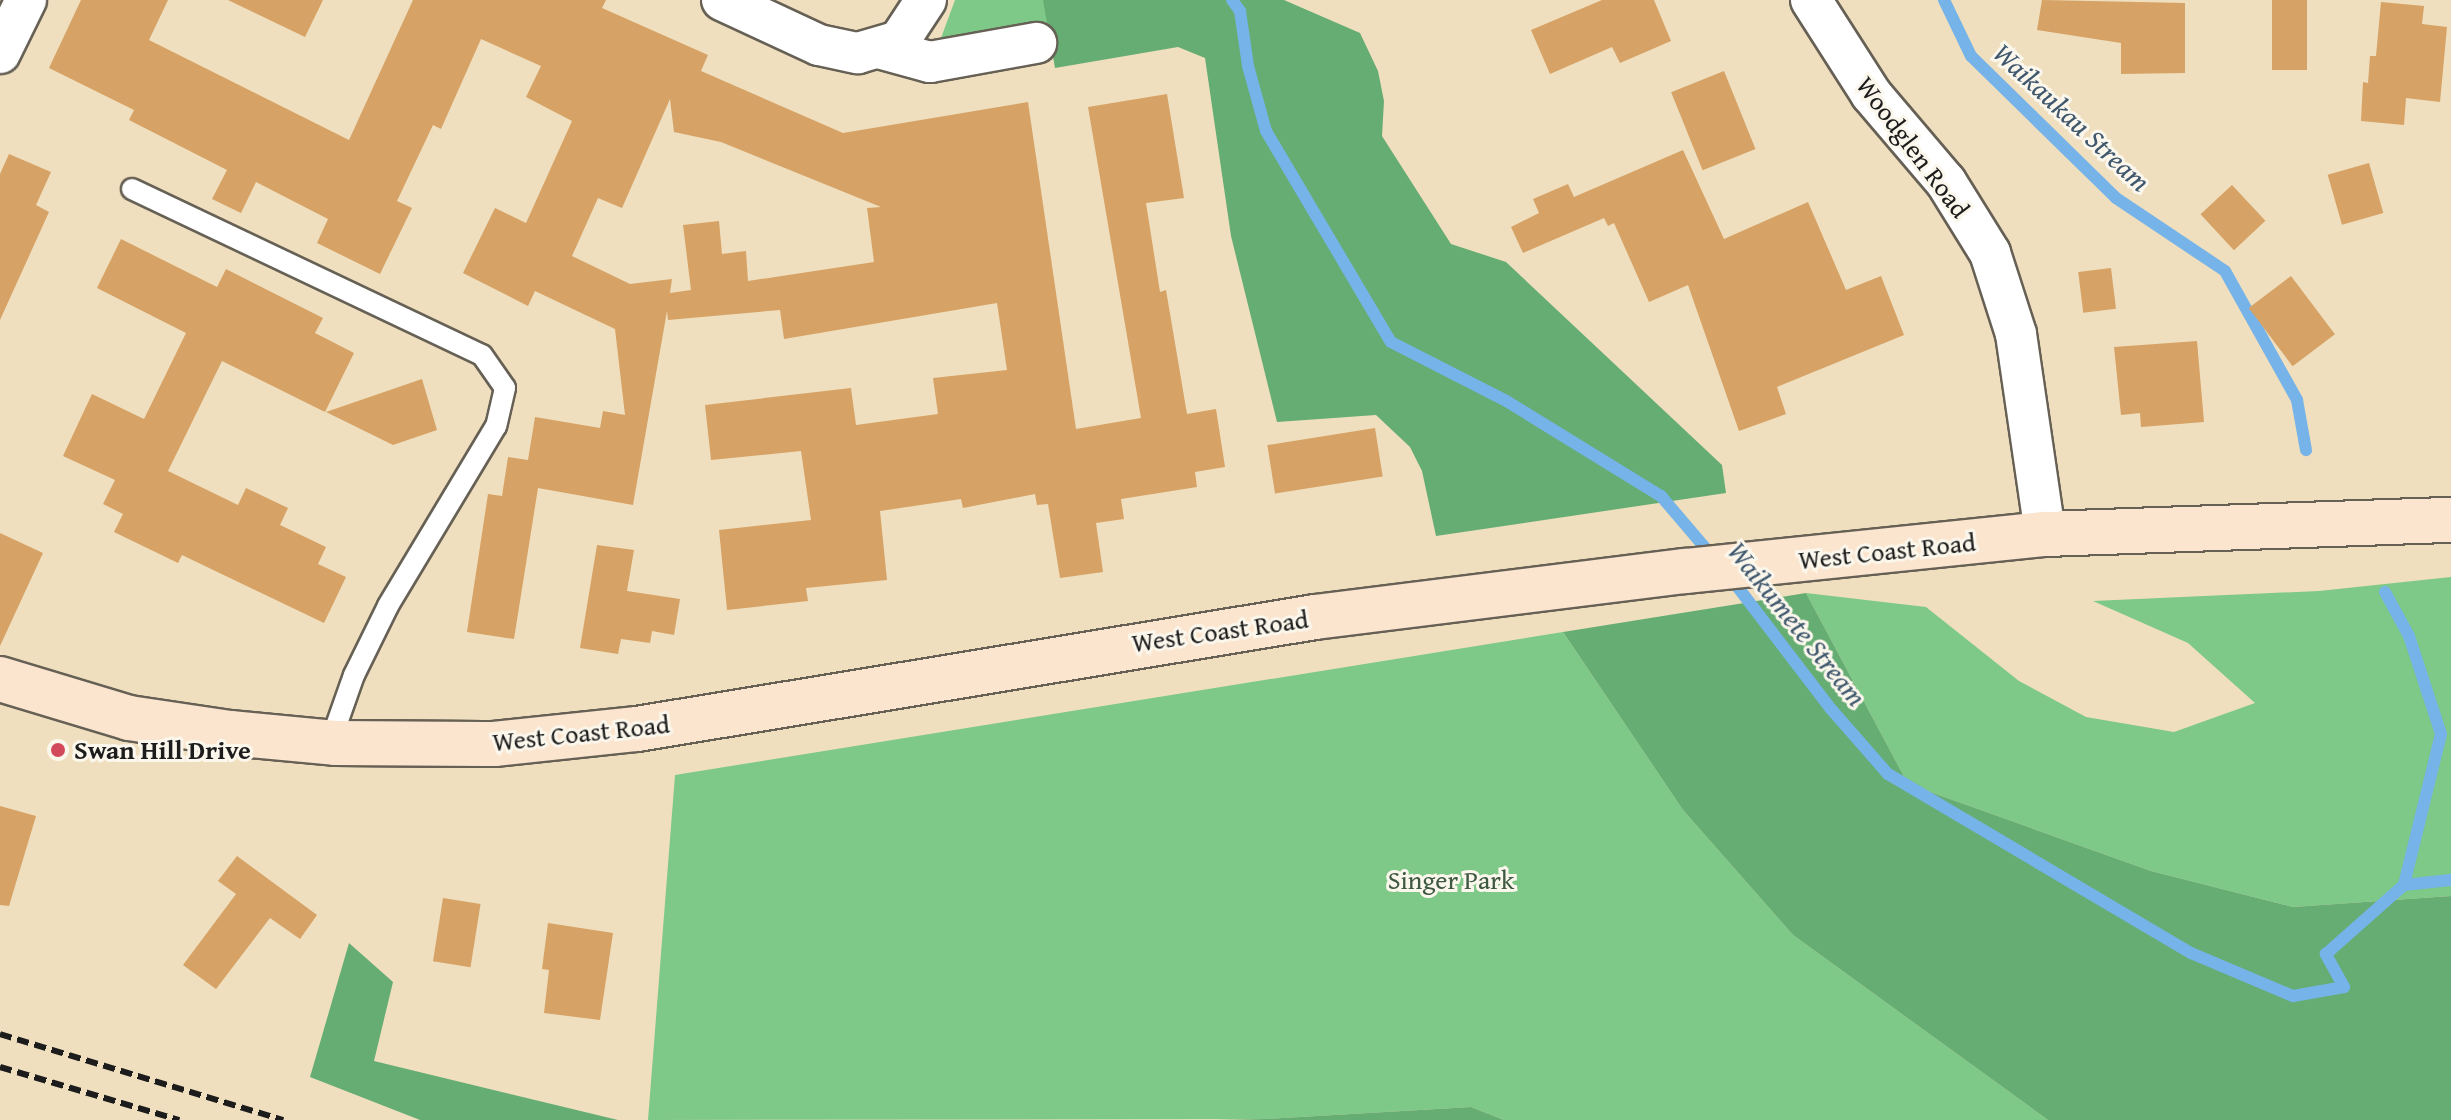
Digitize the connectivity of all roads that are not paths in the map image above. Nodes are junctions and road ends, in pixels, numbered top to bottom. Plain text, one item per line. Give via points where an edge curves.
1 (26, 0) edge
2 (722, 0) edge
3 (926, 0) edge
4 (1811, 0) edge
5 (1036, 43) dead end
6 (882, 49) junction
7 (0, 53) edge
8 (132, 189) dead end
9 (2451, 520) edge
10 (2045, 534) junction
11 (0, 679) edge
12 (330, 743) junction

1 - 7 street
2 - 6 street via 819,45 858,53
3 - 6 street via 899,41
4 - 10 street, Woodglen Road via 1871,94 1946,182 1990,253 2016,334
5 - 6 street via 930,62
8 - 12 lane via 482,355 505,388 496,426 388,606 354,675
9 - 10 main road, West Coast Road
10 - 12 main road, West Coast Road via 1685,571 1146,641 637,729 494,744
11 - 12 main road, West Coast Road via 129,718

